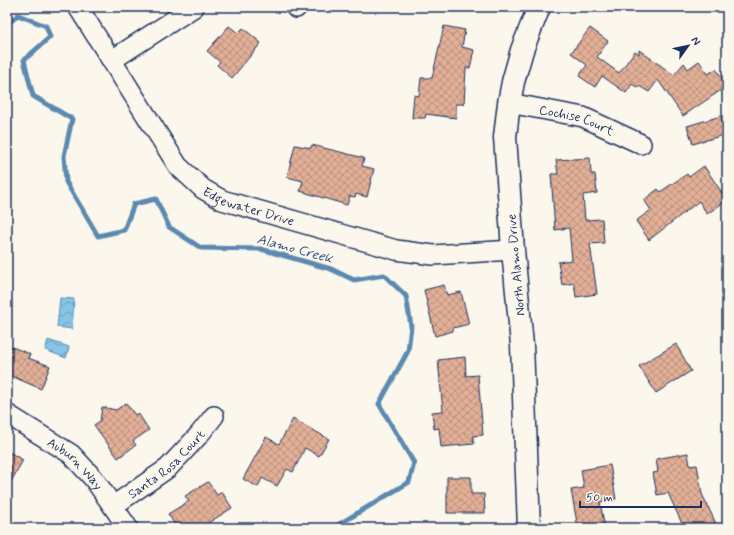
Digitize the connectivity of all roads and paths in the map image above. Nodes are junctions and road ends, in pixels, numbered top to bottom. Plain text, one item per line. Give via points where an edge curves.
1 (78, 7) edge
2 (194, 7) edge
3 (539, 7) edge
4 (112, 60) junction
5 (509, 103) junction
6 (642, 144) dead end
7 (513, 250) junction
8 (7, 414) edge
9 (214, 416) dead end
10 (113, 506) junction
11 (128, 528) edge
12 (529, 528) edge

1 - 4 street, Edgewater Drive
2 - 4 street
3 - 5 street, North Alamo Drive via 522,50
4 - 7 street, Edgewater Drive via 178,166 203,189 222,200 396,250 433,255
5 - 6 street, Cochise Court via 583,117
5 - 7 street, North Alamo Drive via 505,159
7 - 12 street, North Alamo Drive via 522,345
8 - 10 street, Auburn Way via 70,454
9 - 10 street, Santa Rosa Court via 168,468
10 - 11 street, Auburn Way

